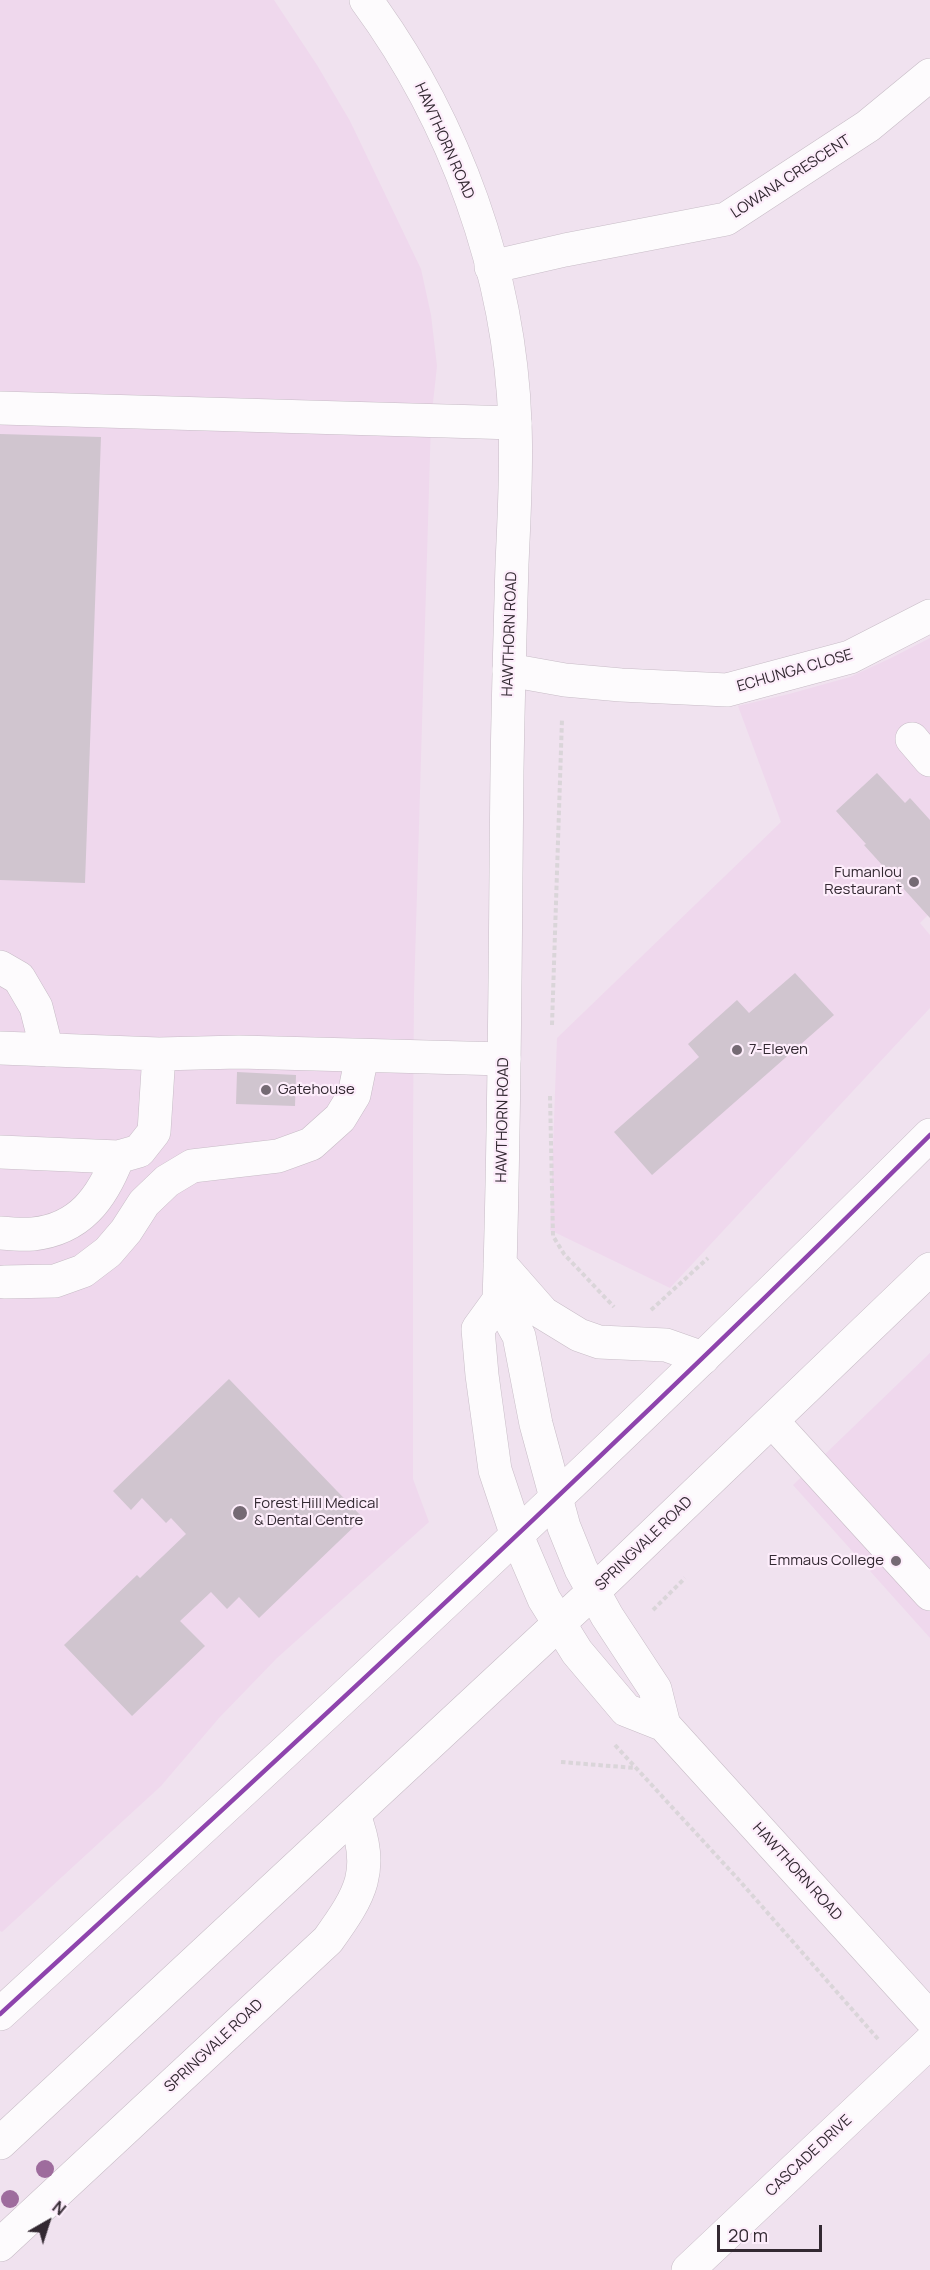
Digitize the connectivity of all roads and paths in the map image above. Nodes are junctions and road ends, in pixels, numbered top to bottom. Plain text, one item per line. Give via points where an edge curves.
1 (366, 0) edge
2 (930, 75) edge
3 (491, 267) junction
4 (0, 408) edge
5 (515, 423) junction
6 (930, 616) edge
7 (509, 670) junction
8 (562, 719) dead end
9 (0, 967) edge
10 (552, 1025) dead end
11 (0, 1048) edge
12 (47, 1050) junction
13 (159, 1054) junction
14 (362, 1056) junction
15 (504, 1059) junction
16 (550, 1096) dead end
17 (930, 1135) edge
18 (0, 1152) edge
19 (118, 1157) junction
20 (0, 1233) edge
21 (708, 1258) dead end
22 (500, 1264) junction
23 (930, 1269) edge
24 (4, 1282) dead end
25 (499, 1300) junction
26 (618, 1311) dead end
27 (643, 1317) dead end
28 (704, 1358) junction
29 (772, 1422) junction
30 (555, 1500) junction
31 (518, 1536) junction
32 (685, 1578) dead end
33 (594, 1592) junction
34 (930, 1594) edge
35 (653, 1610) dead end
36 (558, 1624) junction
37 (664, 1725) junction
38 (612, 1742) dead end
39 (561, 1762) dead end
40 (635, 1768) junction
41 (354, 1815) junction
42 (5, 2000) edge
43 (930, 2018) edge
44 (878, 2039) dead end
45 (930, 2042) edge
46 (0, 2143) edge
47 (0, 2245) edge
48 (688, 2270) edge

1 - 3 main road, HAWTHORN ROAD via 414,74 440,125 460,168
2 - 3 main road, LOWANA CRESCENT via 868,126 726,219
3 - 5 main road, HAWTHORN ROAD via 507,343
4 - 5 main road
5 - 7 main road, HAWTHORN ROAD
6 - 7 main road, ECHUNGA CLOSE via 850,657 727,690 564,680
7 - 15 main road, HAWTHORN ROAD
8 - 10 path
9 - 12 main road via 19,978 36,1007
11 - 12 main road
12 - 13 main road
13 - 14 main road
13 - 19 main road via 154,1132 139,1151
14 - 15 main road
14 - 24 main road via 354,1095 340,1118 310,1144 278,1156 192,1167 167,1181 144,1203 108,1252 83,1271 55,1281
15 - 22 main road, HAWTHORN ROAD
16 - 26 path via 553,1236 564,1254
17 - 28 main road
18 - 19 main road
19 - 20 main road via 96,1202 68,1224 34,1234
21 - 27 path
22 - 25 main road, HAWTHORN ROAD
22 - 28 main road via 543,1313 579,1335 598,1342 666,1345
23 - 29 main road, SPRINGVALE ROAD
25 - 30 main road, HAWTHORN ROAD via 519,1336
25 - 31 main road, HAWTHORN ROAD via 478,1329 495,1470
28 - 30 main road
29 - 33 main road, SPRINGVALE ROAD
29 - 34 main road
30 - 31 main road
30 - 33 main road, HAWTHORN ROAD
31 - 36 main road, HAWTHORN ROAD
31 - 42 main road
32 - 35 path
33 - 36 main road, SPRINGVALE ROAD
33 - 37 main road, HAWTHORN ROAD via 655,1689
36 - 37 main road, HAWTHORN ROAD via 626,1710
36 - 41 main road, SPRINGVALE ROAD
37 - 43 main road, HAWTHORN ROAD
38 - 40 path
39 - 40 path
40 - 44 path
41 - 46 main road, SPRINGVALE ROAD
41 - 47 main road, SPRINGVALE ROAD via 366,1858 350,1909 328,1940
45 - 48 main road, CASCADE DRIVE

